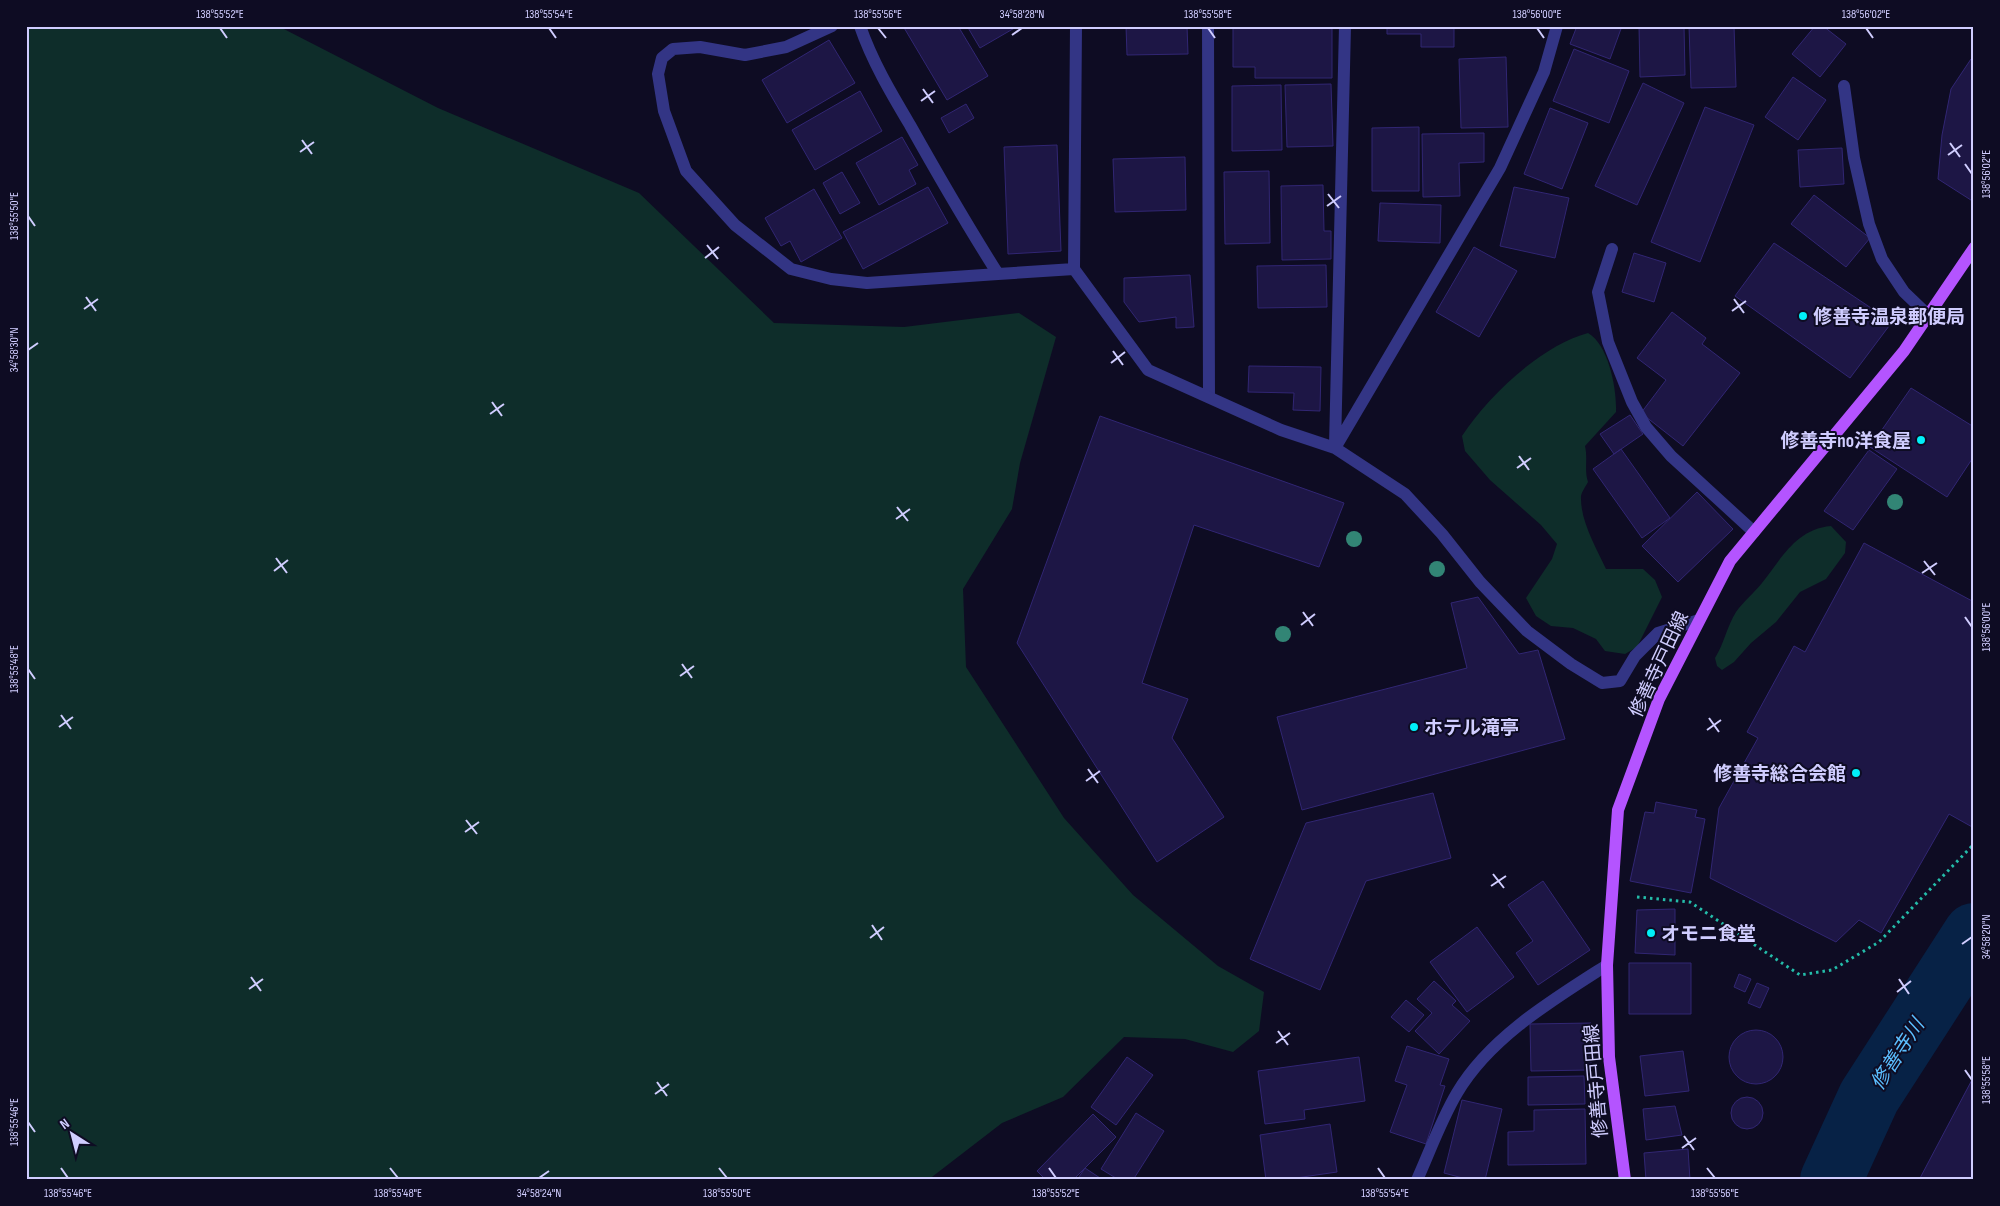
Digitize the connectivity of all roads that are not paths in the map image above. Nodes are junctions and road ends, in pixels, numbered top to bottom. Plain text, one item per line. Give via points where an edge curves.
1 (832, 26) edge
2 (860, 26) edge
3 (1076, 26) edge
4 (1208, 26) edge
5 (1345, 26) edge
6 (1557, 26) edge
7 (1844, 86) dead end
8 (1974, 248) edge
9 (1612, 249) dead end
10 (1074, 269) junction
11 (998, 274) junction
12 (1928, 315) junction
13 (1209, 397) junction
14 (1335, 448) junction
15 (1754, 532) junction
16 (1699, 620) junction
17 (1607, 965) junction
18 (1417, 1180) edge
19 (1625, 1180) edge

1 - 11 street via 786,47 745,56 700,47 673,50 662,58 658,74 664,111 686,170 735,225 791,269 831,279 867,283
2 - 11 street via 886,84
3 - 10 street
4 - 13 street
5 - 14 street
6 - 14 street via 1544,72 1500,168
7 - 12 street via 1854,158 1875,241 1904,292
8 - 12 main road, 修善寺戸田線
9 - 15 street via 1598,292 1608,342 1632,402 1646,427 1671,456
10 - 11 street
10 - 13 street via 1148,370
12 - 15 main road, 修善寺戸田線 via 1904,351
13 - 14 street via 1281,430
14 - 16 street via 1405,494 1480,582 1527,631 1602,683 1620,681 1635,656 1658,633
15 - 16 main road, 修善寺戸田線 via 1730,561
16 - 17 main road, 修善寺戸田線 via 1659,699 1618,810
17 - 18 street via 1531,1015 1490,1052 1457,1092
17 - 19 main road, 修善寺戸田線 via 1609,1057

